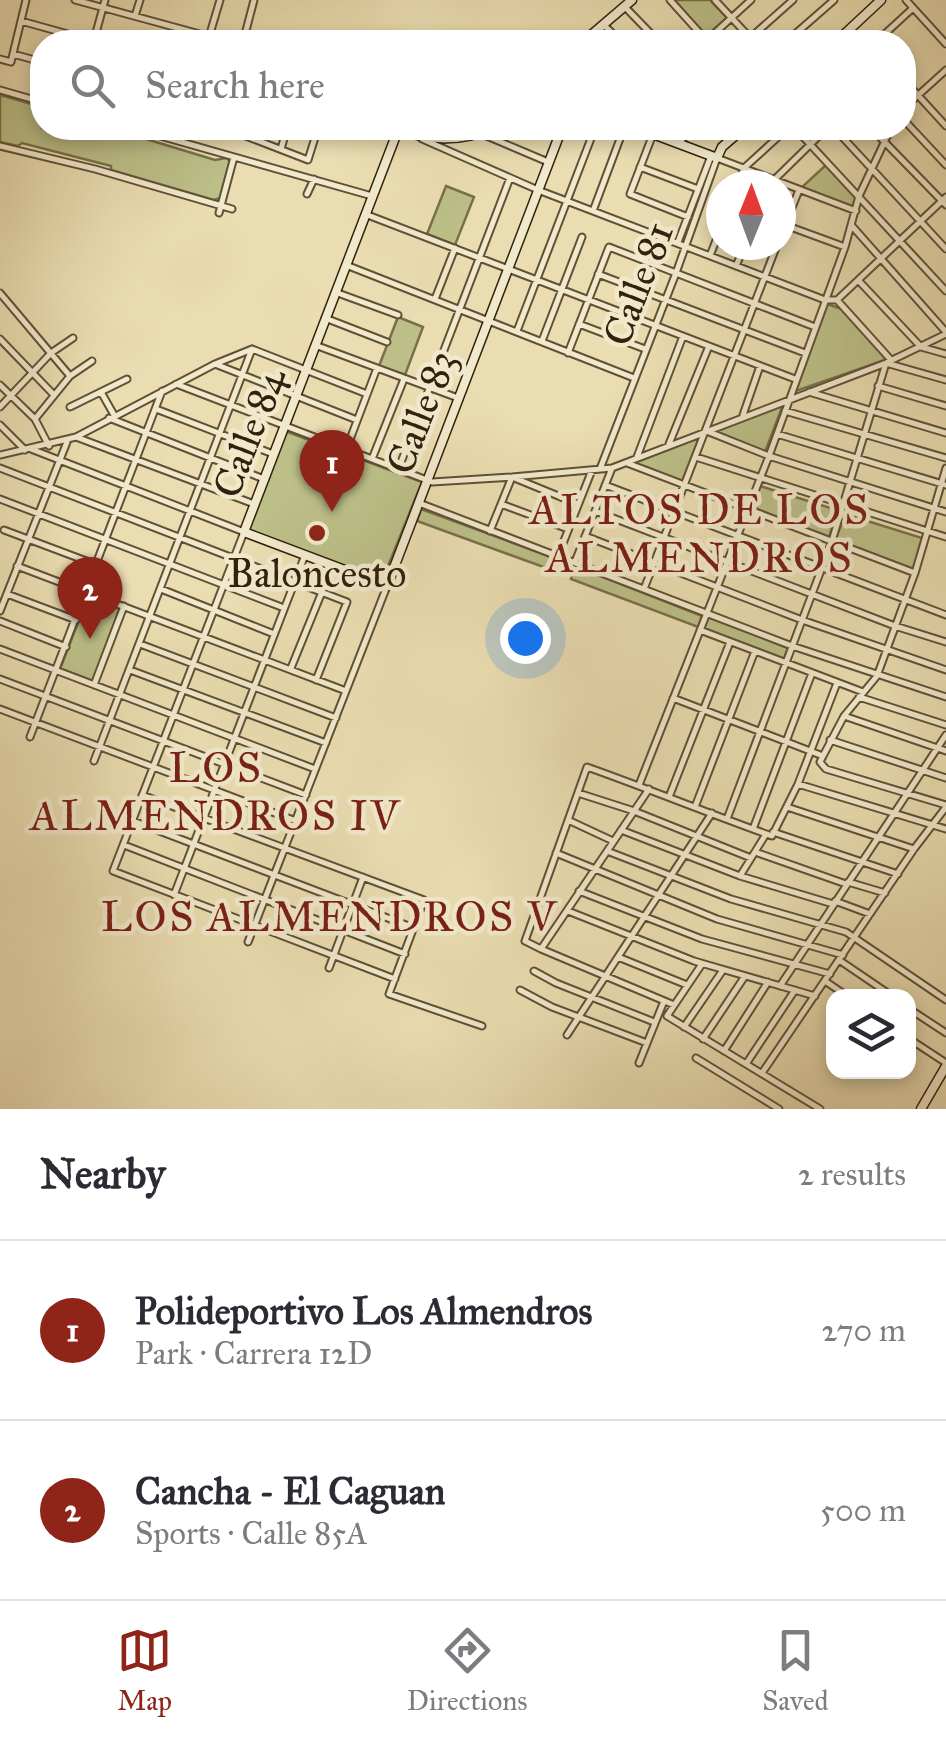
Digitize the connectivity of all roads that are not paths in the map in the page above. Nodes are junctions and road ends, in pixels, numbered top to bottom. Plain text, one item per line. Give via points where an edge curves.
1 (26, 0) edge
2 (75, 0) edge
3 (140, 0) edge
4 (220, 0) edge
5 (254, 0) edge
6 (670, 0) edge
7 (715, 0) edge
8 (751, 0) edge
9 (792, 0) edge
10 (881, 0) edge
11 (906, 0) edge
12 (831, 1) edge
13 (628, 3) edge
14 (104, 4) edge
15 (913, 8) junction
16 (135, 16) junction
17 (732, 18) junction
18 (21, 21) junction
19 (603, 24) junction
20 (52, 30) edge
21 (96, 30) edge
22 (184, 30) edge
23 (211, 30) edge
24 (246, 30) edge
25 (597, 30) edge
26 (609, 30) edge
27 (650, 30) edge
28 (699, 30) edge
29 (720, 30) edge
30 (743, 30) edge
31 (762, 30) edge
32 (799, 30) edge
33 (849, 30) edge
34 (889, 30) edge
35 (946, 44) edge
36 (12, 58) junction
37 (0, 59) edge
38 (30, 60) edge
39 (946, 70) edge
40 (0, 90) edge
41 (917, 95) joint
42 (30, 99) edge
43 (946, 126) edge
44 (916, 133) edge
45 (174, 140) edge
46 (257, 140) edge
47 (284, 140) edge
48 (314, 140) edge
49 (392, 140) edge
50 (424, 140) edge
51 (495, 140) edge
52 (557, 140) edge
53 (590, 140) edge
54 (620, 140) edge
55 (650, 140) edge
56 (672, 140) edge
57 (681, 140) edge
58 (730, 140) edge
59 (778, 140) edge
60 (806, 140) edge
61 (815, 140) edge
62 (844, 140) edge
63 (884, 141) joint
64 (678, 143) junction
65 (810, 144) junction
66 (0, 146) edge
67 (281, 149) junction
68 (234, 157) junction
69 (714, 157) junction
70 (548, 162) junction
71 (946, 165) edge
72 (640, 167) junction
73 (744, 168) junction
74 (873, 168) junction
75 (748, 170) edge
76 (783, 170) edge
77 (510, 178) junction
78 (314, 179) junction
79 (699, 189) junction
80 (796, 189) edge
81 (538, 190) junction
82 (799, 190) junction
83 (307, 194) dead end
84 (372, 196) junction
85 (859, 196) junction
86 (796, 197) edge
87 (566, 200) junction
88 (945, 201) edge
89 (220, 209) junction
90 (232, 209) dead end
91 (593, 211) junction
92 (856, 211) junction
93 (365, 214) junction
94 (688, 217) junction
95 (920, 220) junction
96 (852, 226) junction
97 (796, 228) edge
98 (582, 237) dead end
99 (900, 240) junction
100 (678, 243) junction
101 (686, 246) junction
102 (845, 247) junction
103 (456, 248) junction
104 (946, 249) edge
105 (706, 254) edge
106 (480, 257) junction
107 (880, 259) junction
108 (720, 260) edge
109 (739, 260) edge
110 (771, 260) edge
111 (346, 265) junction
112 (736, 266) junction
113 (508, 268) junction
114 (676, 273) junction
115 (598, 274) junction
116 (764, 277) junction
117 (536, 279) junction
118 (858, 280) junction
119 (562, 288) junction
120 (946, 290) edge
121 (335, 292) junction
122 (0, 293) edge
123 (588, 299) junction
124 (435, 300) junction
125 (665, 300) junction
126 (826, 300) junction
127 (837, 300) junction
128 (754, 304) junction
129 (460, 309) junction
130 (398, 315) dead end
131 (324, 318) junction
132 (488, 320) junction
133 (579, 324) junction
134 (656, 325) junction
135 (815, 327) junction
136 (744, 330) junction
137 (516, 331) junction
138 (946, 333) edge
139 (684, 336) junction
140 (73, 338) dead end
141 (0, 339) edge
142 (542, 341) junction
143 (387, 342) dead end
144 (314, 344) junction
145 (709, 346) junction
146 (921, 347) junction
147 (252, 349) junction
148 (646, 349) junction
149 (51, 353) junction
150 (568, 353) junction
151 (805, 353) junction
152 (946, 354) edge
153 (735, 356) junction
154 (92, 361) dead end
155 (888, 362) junction
156 (215, 364) junction
157 (760, 366) junction
158 (377, 368) junction
159 (305, 370) junction
160 (32, 373) junction
161 (242, 375) junction
162 (70, 376) junction
163 (404, 378) junction
164 (634, 378) junction
165 (127, 379) dead end
166 (795, 379) junction
167 (946, 380) edge
168 (0, 384) edge
169 (176, 384) junction
170 (878, 386) junction
171 (429, 388) junction
172 (100, 391) junction
173 (162, 391) junction
174 (806, 392) junction
175 (367, 394) junction
176 (54, 395) junction
177 (11, 396) junction
178 (296, 396) junction
179 (458, 398) junction
180 (788, 399) junction
181 (232, 404) junction
182 (946, 406) edge
183 (0, 407) edge
184 (70, 407) dead end
185 (156, 409) junction
186 (870, 410) junction
187 (784, 411) junction
188 (112, 416) junction
189 (742, 416) junction
190 (35, 419) junction
191 (357, 420) junction
192 (0, 425) edge
193 (284, 425) junction
194 (706, 430) junction
195 (220, 433) junction
196 (946, 433) edge
197 (147, 434) junction
198 (777, 434) junction
199 (864, 434) junction
200 (72, 438) junction
201 (670, 444) junction
202 (48, 446) junction
203 (28, 450) junction
204 (346, 450) junction
205 (274, 454) junction
206 (0, 455) edge
207 (769, 456) junction
208 (637, 457) junction
209 (696, 457) junction
210 (210, 458) junction
211 (856, 458) junction
212 (946, 458) edge
213 (58, 460) junction
214 (372, 460) junction
215 (138, 461) junction
216 (624, 462) junction
217 (0, 468) edge
218 (612, 468) junction
219 (946, 468) edge
220 (600, 469) junction
221 (398, 470) junction
222 (592, 470) junction
223 (512, 477) junction
224 (264, 479) junction
225 (427, 480) junction
226 (759, 480) junction
227 (848, 483) junction
228 (200, 484) junction
229 (605, 484) junction
230 (944, 484) edge
231 (684, 485) junction
232 (48, 487) junction
233 (127, 488) junction
234 (0, 499) edge
235 (419, 503) junction
236 (254, 504) junction
237 (501, 504) junction
238 (578, 504) junction
239 (842, 505) junction
240 (934, 508) junction
241 (747, 509) junction
242 (595, 511) junction
243 (673, 511) junction
244 (190, 512) junction
245 (946, 512) edge
246 (37, 513) junction
247 (117, 514) junction
248 (568, 529) junction
249 (4, 530) dead end
250 (490, 531) junction
251 (244, 532) junction
252 (927, 532) junction
253 (736, 533) junction
254 (585, 536) junction
255 (663, 537) junction
256 (27, 538) junction
257 (180, 538) junction
258 (946, 538) edge
259 (107, 540) junction
260 (832, 542) junction
261 (305, 555) junction
262 (558, 556) junction
263 (233, 558) junction
264 (726, 560) junction
265 (575, 562) junction
266 (654, 563) junction
267 (97, 565) junction
268 (170, 565) junction
269 (17, 566) junction
270 (822, 568) junction
271 (915, 573) junction
272 (294, 582) junction
273 (716, 584) junction
274 (224, 586) junction
275 (387, 586) junction
276 (161, 589) junction
277 (644, 589) junction
278 (87, 592) junction
279 (322, 592) junction
280 (7, 594) junction
281 (812, 594) junction
282 (905, 600) junction
283 (124, 606) junction
284 (284, 608) junction
285 (214, 610) junction
286 (0, 611) edge
287 (706, 614) junction
288 (946, 615) edge
289 (150, 616) junction
290 (76, 620) junction
291 (802, 620) junction
292 (0, 621) edge
293 (895, 626) junction
294 (700, 630) junction
295 (274, 634) junction
296 (204, 636) junction
297 (730, 642) junction
298 (946, 642) edge
299 (140, 644) junction
300 (792, 646) junction
301 (66, 647) junction
302 (0, 649) edge
303 (886, 650) junction
304 (755, 651) junction
305 (264, 659) junction
306 (786, 662) junction
307 (194, 663) junction
308 (291, 669) junction
309 (56, 670) junction
310 (130, 670) junction
311 (946, 670) edge
312 (812, 673) junction
313 (877, 676) junction
314 (0, 679) edge
315 (316, 680) junction
316 (837, 683) junction
317 (94, 685) junction
318 (254, 686) junction
319 (184, 690) junction
320 (346, 691) junction
321 (121, 695) junction
322 (861, 695) junction
323 (46, 697) junction
324 (673, 698) junction
325 (946, 698) edge
326 (0, 709) edge
327 (704, 710) junction
328 (244, 712) junction
329 (173, 715) junction
330 (844, 716) junction
331 (336, 718) junction
332 (730, 719) junction
333 (110, 720) junction
334 (36, 723) junction
335 (946, 725) edge
336 (760, 731) junction
337 (946, 735) edge
338 (30, 736) dead end
339 (234, 738) junction
340 (163, 740) junction
341 (830, 740) junction
342 (786, 742) junction
343 (326, 743) junction
344 (100, 748) junction
345 (937, 748) junction
346 (811, 751) junction
347 (946, 751) edge
348 (823, 756) junction
349 (94, 761) dead end
350 (224, 764) junction
351 (153, 766) junction
352 (316, 769) junction
353 (921, 771) junction
354 (946, 778) edge
355 (798, 784) junction
356 (639, 785) junction
357 (648, 789) junction
358 (214, 790) junction
359 (578, 793) junction
360 (906, 794) junction
361 (142, 795) junction
362 (306, 795) junction
363 (669, 796) junction
364 (695, 806) junction
365 (946, 806) edge
366 (787, 807) junction
367 (634, 811) junction
368 (712, 813) junction
369 (892, 814) junction
370 (204, 818) junction
371 (727, 819) junction
372 (133, 820) junction
373 (568, 820) junction
374 (296, 821) junction
375 (934, 824) junction
376 (753, 829) junction
377 (946, 829) edge
378 (621, 830) junction
379 (770, 833) junction
380 (697, 835) junction
381 (876, 839) junction
382 (613, 841) junction
383 (124, 844) junction
384 (194, 844) junction
385 (285, 848) junction
386 (914, 849) junction
387 (606, 851) junction
388 (556, 853) junction
389 (686, 855) junction
390 (753, 855) junction
391 (862, 860) junction
392 (184, 869) junction
393 (594, 869) junction
394 (275, 874) junction
395 (898, 874) junction
396 (671, 876) junction
397 (740, 876) junction
398 (363, 877) junction
399 (847, 883) junction
400 (579, 891) junction
401 (885, 894) junction
402 (174, 895) junction
403 (658, 896) junction
404 (265, 900) junction
405 (834, 903) junction
406 (353, 904) junction
407 (566, 910) junction
408 (870, 914) junction
409 (644, 916) junction
410 (820, 924) junction
411 (254, 927) junction
412 (414, 928) junction
413 (342, 931) junction
414 (630, 937) junction
415 (854, 938) junction
416 (248, 942) dead end
417 (806, 944) junction
418 (540, 948) junction
419 (405, 954) junction
420 (333, 956) junction
421 (618, 957) junction
422 (841, 958) junction
423 (702, 964) junction
424 (794, 964) junction
425 (329, 968) dead end
426 (723, 970) junction
427 (534, 971) dead end
428 (830, 974) junction
429 (606, 976) junction
430 (745, 976) junction
431 (395, 980) junction
432 (825, 981) junction
433 (768, 982) junction
434 (688, 985) junction
435 (780, 986) junction
436 (837, 989) edge
437 (883, 989) edge
438 (520, 990) dead end
439 (795, 990) junction
440 (592, 996) junction
441 (815, 996) junction
442 (946, 1000) edge
443 (664, 1001) junction
444 (674, 1006) junction
445 (916, 1013) edge
446 (578, 1018) junction
447 (654, 1022) junction
448 (482, 1026) dead end
449 (684, 1028) junction
450 (946, 1033) edge
451 (567, 1035) dead end
452 (703, 1039) junction
453 (647, 1043) junction
454 (916, 1044) edge
455 (724, 1051) junction
456 (696, 1058) dead end
457 (639, 1062) dead end
458 (746, 1064) junction
459 (946, 1065) edge
460 (762, 1074) junction
461 (779, 1109) edge
462 (820, 1109) edge
463 (921, 1109) edge

1 - 18 street
2 - 14 street
3 - 16 street
4 - 23 street
5 - 24 street
6 - 28 street
7 - 17 street
8 - 17 street
9 - 31 street
10 - 33 street
11 - 15 street
12 - 32 street
13 - 19 street
13 - 27 street
14 - 16 street
14 - 21 street
15 - 34 street
15 - 35 street
16 - 22 street
17 - 29 street
17 - 30 street
18 - 20 street
18 - 36 street
19 - 25 street
19 - 26 street
36 - 37 street
36 - 38 street
39 - 41 street
40 - 42 street
41 - 43 street
44 - 71 street
45 - 68 street
46 - 67 street
47 - 67 street
48 - 67 street via 308,160
49 - 84 street, Calle 84
50 - 77 street
51 - 70 street
52 - 70 street, Calle 83
53 - 87 street
54 - 91 street
55 - 72 street
56 - 64 street
57 - 64 street
58 - 69 street, Calle 81
59 - 73 street
60 - 65 street
61 - 65 street
62 - 74 street
63 - 74 street
63 - 88 street
64 - 69 street
65 - 76 street
65 - 85 street
66 - 89 street
68 - 78 street
68 - 89 street
69 - 73 street
69 - 79 street, Calle 81
69 - 101 street, Calle 81
70 - 81 street, Calle 83
72 - 79 street
72 - 94 street via 630,194
73 - 75 street
74 - 85 street
74 - 95 street
77 - 81 street
77 - 106 street
78 - 83 street
78 - 84 street
79 - 94 street, Calle 81
80 - 82 street
81 - 87 street
81 - 113 street, Calle 83
82 - 86 street
82 - 92 street
84 - 93 street, Calle 84
85 - 92 street
85 - 99 street
87 - 91 street
87 - 117 street
88 - 95 street
89 - 90 street
91 - 100 street
92 - 96 street
93 - 103 street
93 - 111 street, Calle 84
94 - 100 street, Calle 81
95 - 99 street
95 - 104 street
96 - 102 street
96 - 107 street
97 - 102 street
98 - 119 street
99 - 107 street
99 - 120 street
100 - 101 street
101 - 105 street
101 - 114 street, Calle 81
102 - 126 street
103 - 106 street
103 - 124 street
106 - 113 street
106 - 129 street
107 - 118 street
107 - 138 street
108 - 112 street
109 - 112 street
110 - 116 street
111 - 121 street, Calle 84
111 - 124 street
112 - 116 street
113 - 117 street
113 - 132 street, Calle 83
114 - 115 street via 609,247
114 - 125 street, Calle 81
114 - 128 street
115 - 123 street
115 - 125 street
116 - 126 street
116 - 128 street
117 - 119 street
117 - 137 street
118 - 127 street
118 - 146 street
119 - 123 street
119 - 142 street
121 - 130 street
121 - 131 street, Calle 84
122 - 149 street
123 - 133 street
123 - 134 street
124 - 129 street
125 - 134 street, Calle 81
125 - 136 street
126 - 127 street
126 - 135 street
127 - 155 street
128 - 135 street
128 - 136 street
129 - 132 street
129 - 171 street
131 - 143 street
131 - 144 street, Calle 84
132 - 137 street
132 - 179 street, Calle 83
133 - 148 street
133 - 150 street
134 - 139 street
134 - 148 street, Calle 81
135 - 151 street
136 - 151 street
136 - 153 street
137 - 142 street
138 - 146 street
139 - 145 street
139 - 208 street
140 - 149 street
141 - 160 street
142 - 150 street
144 - 158 street
144 - 159 street, Calle 84
145 - 153 street
145 - 201 street
146 - 152 street
146 - 155 street
147 - 156 street
147 - 159 street
147 - 161 street
148 - 164 street, Calle 81
149 - 160 street
149 - 162 street
150 - 164 street
151 - 166 street
153 - 157 street
153 - 194 street
154 - 162 street
155 - 167 street
155 - 170 street
155 - 174 street
156 - 161 street
156 - 169 street
157 - 166 street
157 - 189 street
158 - 163 street
158 - 175 street
159 - 175 street
159 - 178 street, Calle 84
160 - 176 street
160 - 177 street
161 - 178 street
161 - 181 street
162 - 176 street
163 - 171 street
163 - 214 street
164 - 220 street, Calle 81
165 - 172 street
166 - 180 street
168 - 177 street
169 - 173 street
169 - 181 street
170 - 182 street
170 - 186 street
171 - 179 street
171 - 221 street
172 - 184 street
172 - 188 street
173 - 185 street
173 - 188 street
174 - 180 street
174 - 186 street
175 - 191 street
176 - 190 street
177 - 183 street
177 - 190 street
178 - 191 street
178 - 193 street, Calle 84
179 - 225 street, Calle 83
180 - 187 street
180 - 189 street
181 - 193 street
181 - 195 street
185 - 195 street
185 - 197 street
186 - 196 street
186 - 199 street
187 - 198 street
187 - 199 street
188 - 197 street
188 - 200 street
189 - 194 street
190 - 202 street
191 - 204 street
192 - 203 street
193 - 204 street
193 - 205 street, Calle 84
194 - 201 street
194 - 207 street
194 - 209 street
195 - 205 street
195 - 210 street
197 - 210 street
197 - 215 street
198 - 207 street
198 - 211 street
199 - 211 street
199 - 212 street
200 - 202 street
200 - 213 street
200 - 215 street
201 - 208 street
202 - 203 street
203 - 206 street
203 - 213 street
204 - 214 street
205 - 224 street, Calle 84
207 - 226 street
207 - 227 street
208 - 216 street
209 - 226 street
209 - 231 street
210 - 224 street
210 - 228 street
211 - 227 street
211 - 230 street
213 - 232 street
213 - 233 street
214 - 221 street
215 - 228 street
215 - 233 street
216 - 218 street
216 - 231 street
217 - 232 street
218 - 220 street
218 - 229 street
219 - 230 street
220 - 222 street
221 - 225 street
222 - 223 street
222 - 238 street
223 - 225 street
223 - 237 street
223 - 238 street
224 - 236 street, Calle 84
225 - 235 street, Calle 83
226 - 239 street
226 - 241 street
227 - 239 street
227 - 240 street
228 - 236 street
228 - 244 street
229 - 242 street
229 - 243 street
230 - 240 street
231 - 241 street
231 - 243 street
232 - 246 street
232 - 247 street
233 - 244 street
233 - 247 street
234 - 246 street
235 - 250 street
235 - 275 street, Calle 83
236 - 251 street, Calle 84
237 - 248 street
237 - 250 street
238 - 248 street
239 - 252 street
239 - 260 street
240 - 245 street
240 - 252 street
241 - 253 street
241 - 260 street
242 - 254 street
242 - 255 street
243 - 253 street
243 - 255 street
244 - 251 street
244 - 257 street
246 - 256 street
246 - 259 street
247 - 257 street
247 - 259 street
248 - 262 street
249 - 256 street
250 - 262 street
251 - 261 street
251 - 263 street, Calle 84
252 - 258 street
252 - 271 street
253 - 264 street
253 - 270 street
254 - 265 street
254 - 266 street
255 - 264 street
255 - 266 street
256 - 267 street
256 - 269 street
257 - 263 street
257 - 268 street
259 - 267 street
259 - 268 street
260 - 270 street
260 - 271 street
261 - 272 street
261 - 275 street
262 - 265 street
263 - 272 street
263 - 274 street, Calle 84
264 - 273 street
264 - 281 street
265 - 277 street
266 - 273 street
266 - 277 street
267 - 278 street
268 - 274 street
268 - 276 street
269 - 278 street
269 - 280 street
270 - 281 street
270 - 282 street
271 - 282 street
272 - 279 street
272 - 284 street
273 - 287 street
273 - 291 street
274 - 284 street
274 - 285 street, Calle 84
275 - 320 street, Calle 83
276 - 285 street
276 - 289 street
277 - 287 street
278 - 283 street
278 - 290 street
279 - 308 street
279 - 315 street via 347,602
280 - 286 street
280 - 290 street
281 - 291 street
281 - 293 street
282 - 288 street
282 - 293 street
283 - 289 street
283 - 317 street
284 - 295 street
285 - 295 street
285 - 296 street, Calle 84
287 - 294 street
287 - 300 street
289 - 296 street
289 - 299 street
290 - 301 street
291 - 300 street
291 - 303 street
292 - 301 street
293 - 298 street
293 - 303 street
294 - 297 street
294 - 324 street
295 - 305 street
296 - 305 street
296 - 307 street, Calle 84
297 - 304 street
297 - 327 street
299 - 307 street
299 - 310 street
300 - 306 street
300 - 313 street
301 - 309 street
302 - 309 street
303 - 311 street
303 - 313 street
304 - 306 street
304 - 332 street
305 - 308 street
305 - 318 street
306 - 312 street
306 - 336 street
307 - 318 street
307 - 319 street, Calle 84
308 - 315 street
309 - 317 street
309 - 323 street
310 - 319 street
310 - 321 street
312 - 316 street
312 - 342 street
313 - 322 street
313 - 325 street
314 - 323 street
315 - 320 street
316 - 322 street
316 - 346 street
317 - 321 street
318 - 328 street
318 - 331 street
319 - 328 street
319 - 329 street, Calle 84
320 - 331 street, Calle 83
321 - 329 street
321 - 333 street
322 - 330 street
322 - 335 street
323 - 333 street
323 - 334 street
324 - 327 street
324 - 356 street
326 - 334 street
327 - 332 street
327 - 363 street
328 - 339 street
328 - 343 street
329 - 339 street
329 - 340 street, Calle 84
330 - 341 street
330 - 345 street
331 - 343 street, Calle 83
332 - 336 street
332 - 364 street
333 - 340 street
333 - 344 street
334 - 338 street
334 - 344 street
336 - 342 street
336 - 371 street
337 - 345 street
339 - 350 street
339 - 352 street
340 - 350 street
340 - 351 street, Calle 84
341 - 348 street
341 - 353 street
342 - 346 street
342 - 376 street
343 - 352 street, Calle 83
344 - 349 street
344 - 351 street
345 - 347 street
345 - 353 street
346 - 348 street
346 - 355 street
348 - 360 street via 826,768
350 - 358 street
350 - 362 street
351 - 358 street
351 - 361 street, Calle 84
352 - 362 street, Calle 83
353 - 354 street
353 - 360 street
355 - 366 street
355 - 369 street
356 - 357 street
356 - 359 street via 587,767
357 - 363 street
357 - 367 street
358 - 370 street
358 - 374 street
359 - 367 street
359 - 373 street
360 - 365 street
360 - 369 street
361 - 370 street
361 - 372 street, Calle 84
362 - 374 street, Calle 83
363 - 364 street
364 - 368 street
365 - 375 street
366 - 379 street
366 - 381 street
367 - 378 street
367 - 380 street
368 - 371 street
368 - 380 street
369 - 375 street
369 - 381 street
370 - 384 street
370 - 385 street
371 - 376 street
372 - 383 street, Calle 84
372 - 384 street
373 - 382 street
373 - 388 street
374 - 385 street, Calle 83
375 - 377 street
375 - 386 street
376 - 379 street
378 - 382 street
378 - 389 street
379 - 390 street
379 - 391 street
380 - 389 street
380 - 390 street
381 - 386 street
381 - 391 street
382 - 387 street
383 - 392 street
383 - 402 street, Calle 84 via 114,870
384 - 392 street
384 - 394 street
385 - 394 street, Calle 83
385 - 398 street
386 - 395 street
387 - 393 street
387 - 396 street
388 - 393 street
388 - 418 street via 525,941
389 - 396 street
389 - 397 street
390 - 397 street
390 - 399 street
391 - 395 street
391 - 399 street
392 - 402 street
392 - 404 street
393 - 400 street
393 - 403 street
394 - 404 street, Calle 83
394 - 406 street
395 - 401 street
396 - 403 street
396 - 410 street
397 - 405 street
398 - 406 street
398 - 412 street via 424,900
399 - 401 street
399 - 405 street
400 - 407 street
400 - 409 street
401 - 408 street
402 - 411 street
403 - 409 street
403 - 417 street
404 - 411 street, Calle 83
404 - 413 street
405 - 408 street
405 - 410 street
406 - 412 street
406 - 413 street
407 - 414 street
407 - 418 street
408 - 415 street
409 - 414 street
409 - 424 street
410 - 415 street
410 - 417 street
411 - 416 street, Calle 83
411 - 420 street
412 - 419 street
413 - 419 street
413 - 420 street
414 - 421 street
414 - 423 street
415 - 422 street
415 - 442 street
417 - 422 street
417 - 424 street
418 - 429 street
419 - 431 street
420 - 425 street
420 - 431 street
421 - 429 street
421 - 434 street
422 - 428 street
422 - 437 street
423 - 426 street
423 - 434 street
424 - 428 street
424 - 435 street
426 - 430 street
426 - 449 street
427 - 440 street
428 - 432 street
429 - 440 street
429 - 443 street
430 - 433 street
430 - 452 street
431 - 448 street via 389,994
432 - 436 street
432 - 441 street
433 - 435 street
433 - 455 street
434 - 444 street
435 - 439 street
438 - 446 street
439 - 441 street
439 - 458 street
440 - 446 street
440 - 447 street
441 - 460 street
443 - 444 street
443 - 447 street
444 - 449 street via 667,1016
445 - 450 street
446 - 451 street
446 - 453 street
447 - 453 street
449 - 452 street
452 - 455 street
453 - 457 street
454 - 459 street
455 - 458 street
456 - 461 street
458 - 460 street
459 - 463 street
460 - 462 street

